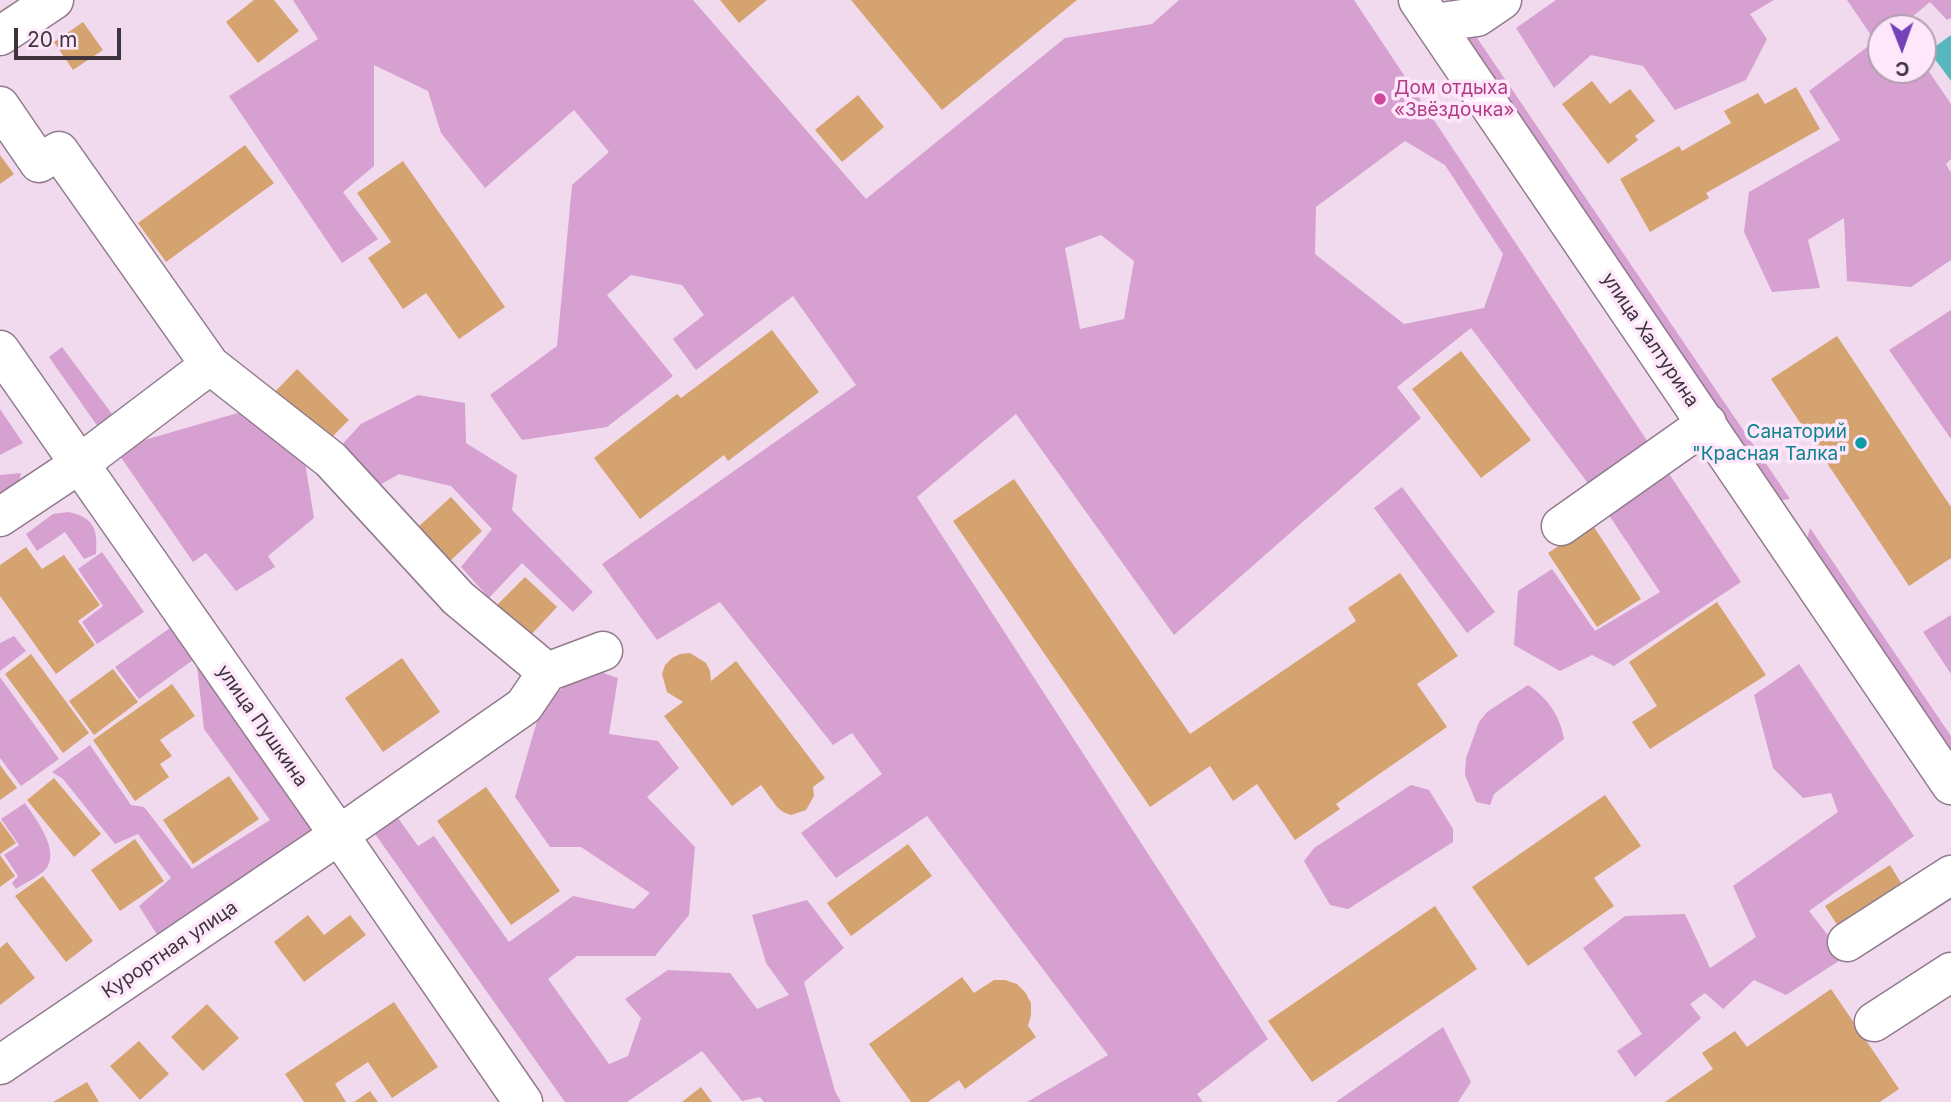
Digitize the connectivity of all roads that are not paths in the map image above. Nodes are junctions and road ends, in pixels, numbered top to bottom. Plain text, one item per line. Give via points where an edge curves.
1 (54, 0) edge
2 (1502, 0) edge
3 (1433, 8) edge
4 (0, 36) edge
5 (0, 106) edge
6 (0, 350) edge
7 (210, 365) junction
8 (1707, 424) junction
9 (78, 465) junction
10 (0, 517) edge
11 (1561, 526) dead end
12 (603, 651) dead end
13 (547, 672) junction
14 (1951, 785) edge
15 (339, 835) junction
16 (1951, 875) edge
17 (1847, 942) dead end
18 (1951, 972) edge
19 (1874, 1022) dead end
20 (0, 1065) edge
21 (523, 1102) edge

1 - 4 street
2 - 3 street via 1477,17
3 - 8 street, улица Халтурина
5 - 7 street via 40,163 59,150
6 - 9 street, улица Пушкина
7 - 9 street
7 - 13 street via 331,460 458,598
8 - 11 street
8 - 14 street, улица Халтурина
9 - 10 street
9 - 15 street, улица Пушкина
12 - 13 street
13 - 15 street, Курортная улица via 524,706
15 - 20 street, Курортная улица
15 - 21 street, улица Пушкина
16 - 17 street
18 - 19 street

